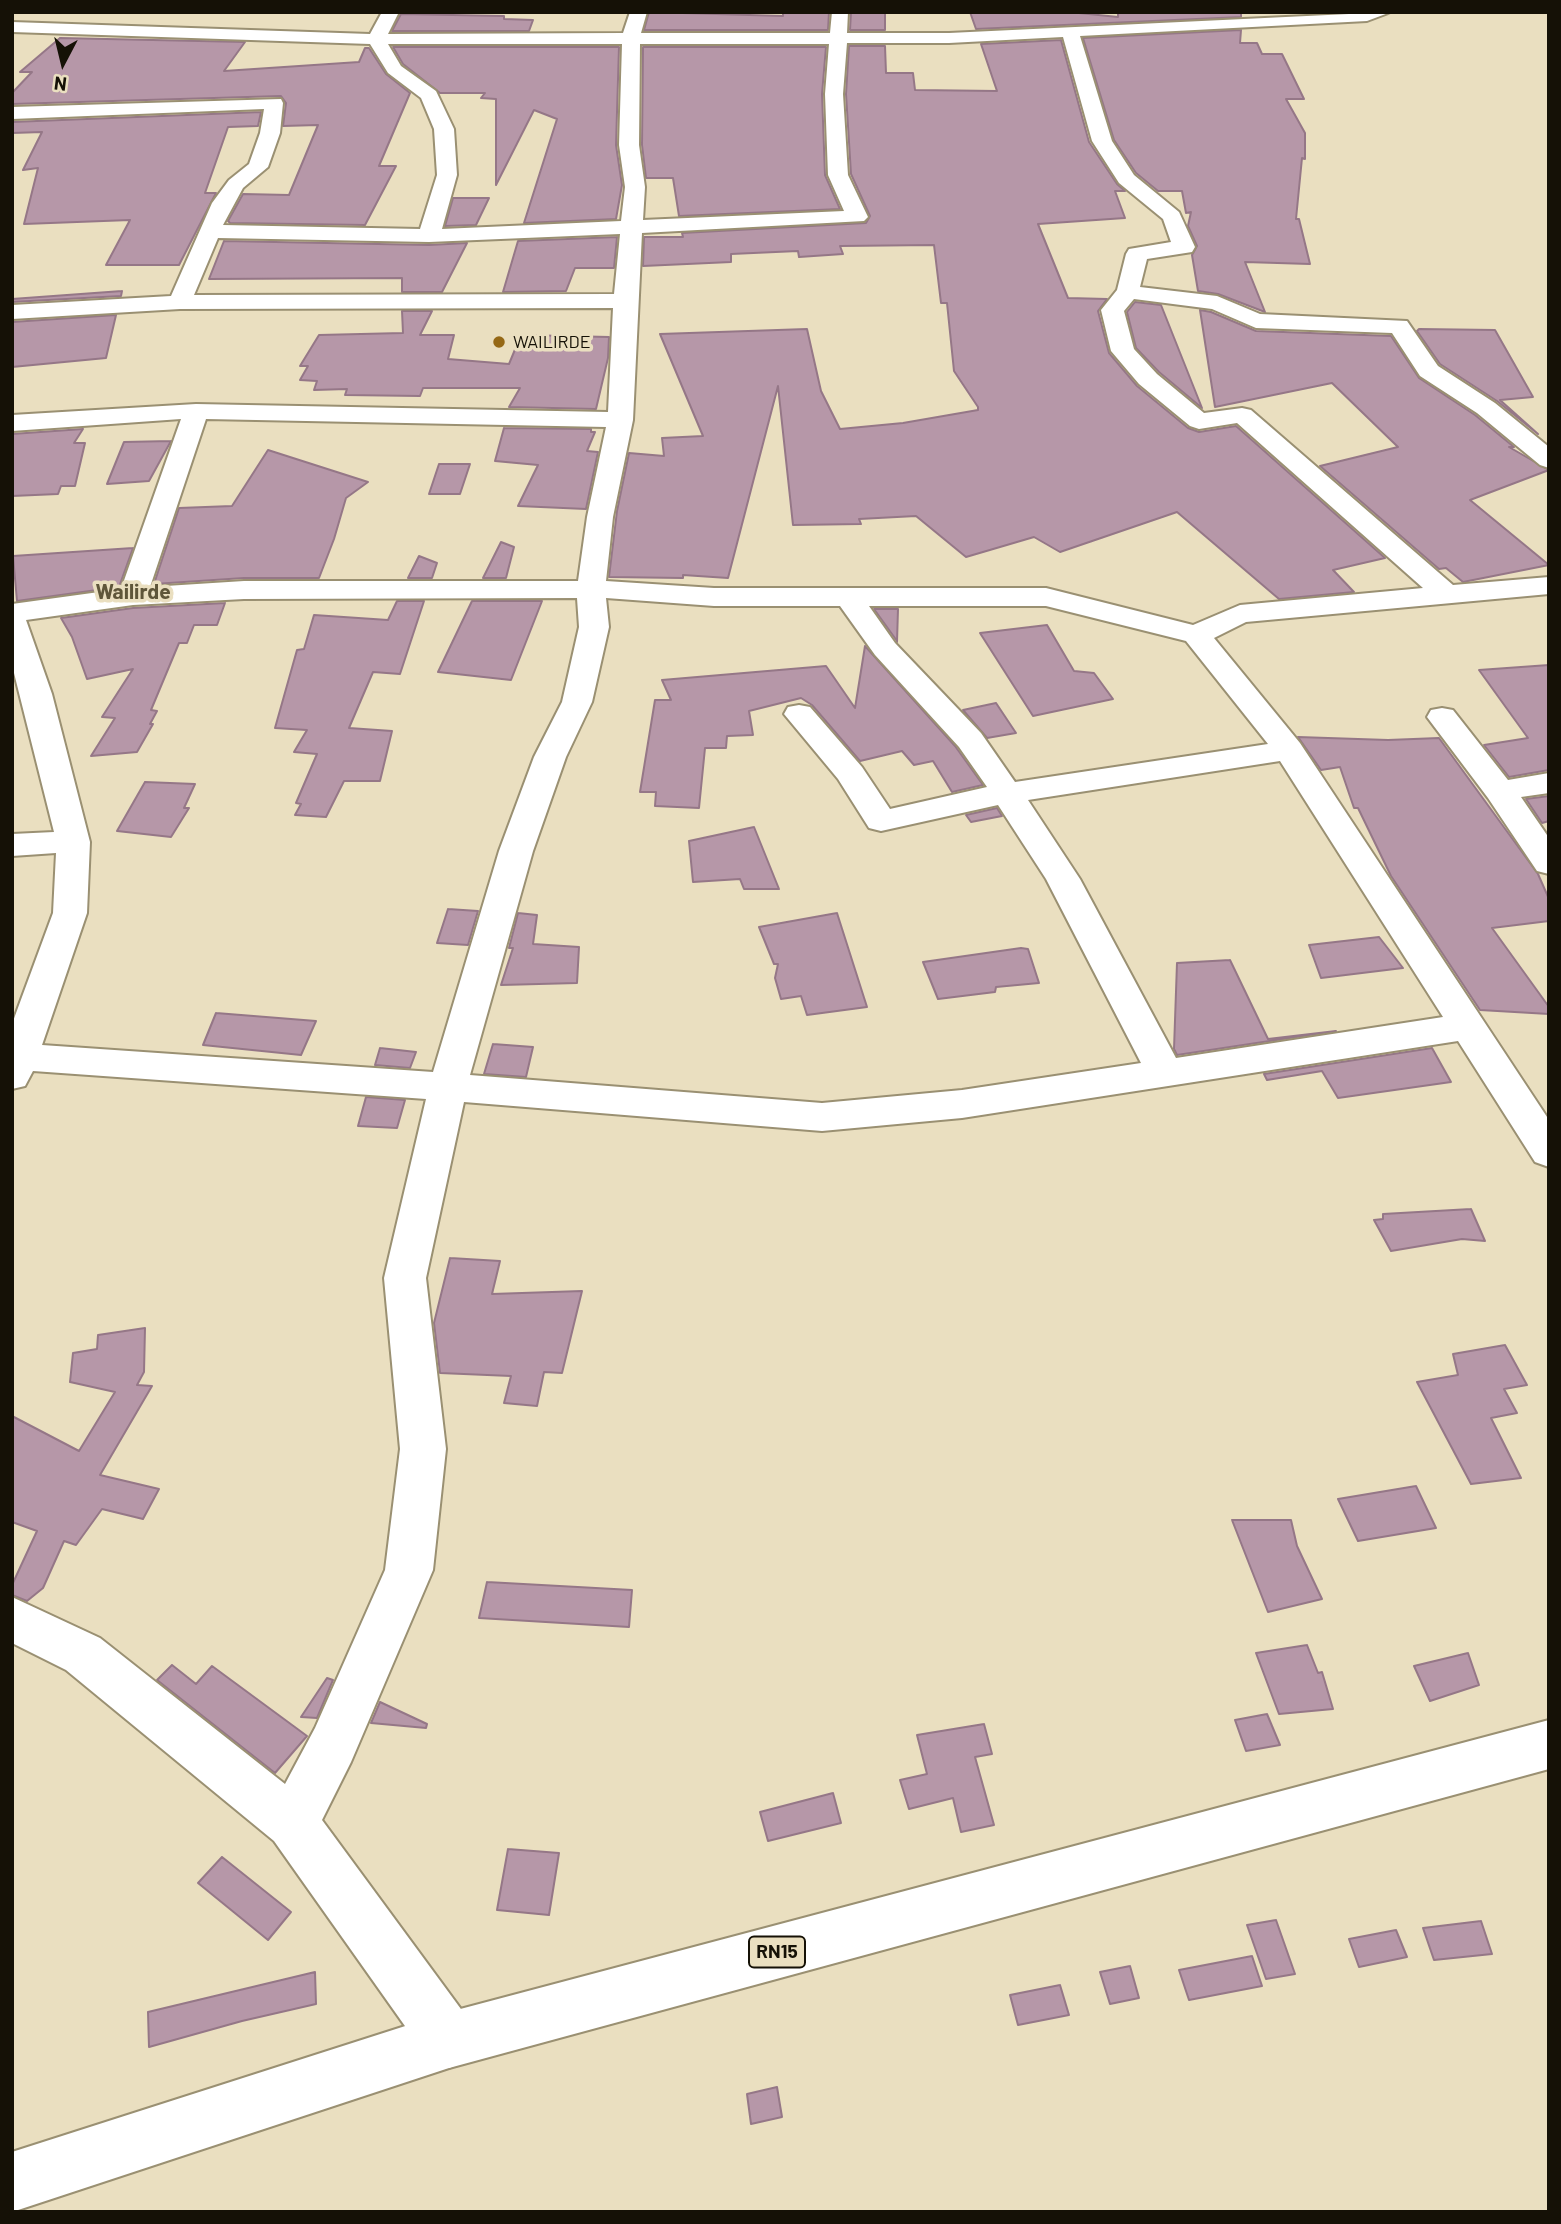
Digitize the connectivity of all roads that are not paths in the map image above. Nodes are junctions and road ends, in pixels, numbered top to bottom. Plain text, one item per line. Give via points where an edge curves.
1 (391, 12) edge
2 (840, 12) edge
3 (1093, 12) edge
4 (1379, 13) edge
5 (635, 25) edge
6 (12, 27) edge
7 (1099, 30) junction
8 (1070, 32) junction
9 (836, 38) junction
10 (376, 39) junction
11 (12, 113) edge
12 (633, 229) junction
13 (211, 231) junction
14 (429, 236) junction
15 (1129, 292) junction
16 (625, 301) junction
17 (180, 302) junction
18 (12, 312) edge
19 (196, 411) junction
20 (620, 421) junction
21 (12, 423) edge
22 (1549, 460) edge
23 (1549, 585) edge
24 (591, 589) junction
25 (847, 595) junction
26 (1447, 595) junction
27 (133, 596) junction
28 (12, 613) edge
29 (12, 620) edge
30 (1196, 635) junction
31 (799, 714) dead end
32 (1442, 717) dead end
33 (1289, 750) junction
34 (1549, 783) edge
35 (1500, 791) junction
36 (1007, 793) junction
37 (73, 842) junction
38 (12, 845) edge
39 (1549, 863) edge
40 (1465, 1027) junction
41 (15, 1066) edge
42 (1165, 1073) junction
43 (448, 1087) junction
44 (1549, 1152) edge
45 (12, 1619) edge
46 (1549, 1744) edge
47 (292, 1824) junction
48 (449, 2040) junction
49 (12, 2182) edge

1 - 10 street
2 - 9 street
3 - 7 street
4 - 7 street
5 - 9 street
5 - 10 street
5 - 12 street via 629,145 635,187
6 - 10 street
7 - 8 street
8 - 9 street
8 - 15 street via 1102,141 1126,179 1172,216 1184,247 1137,254
9 - 12 street via 838,175 857,217
10 - 14 street via 394,69 429,95 444,129 447,175
11 - 13 street via 274,103 258,167 236,184 222,203
12 - 14 street
12 - 16 street
13 - 14 street
13 - 17 street
15 - 22 street via 1217,303 1256,321 1399,326 1429,371 1486,408
15 - 26 street via 1112,310 1123,351 1148,379 1199,421 1242,415
16 - 17 street
16 - 20 street
17 - 18 street
19 - 20 street
19 - 21 street
19 - 27 street
20 - 24 street via 606,478
23 - 26 street
24 - 25 street via 714,597
24 - 27 street via 377,588
24 - 43 street via 594,626 578,702 550,757 516,852
25 - 30 street via 1046,597
25 - 36 street via 886,649 970,740
26 - 30 street via 1240,614
27 - 28 street
29 - 37 street via 37,694
30 - 33 street
31 - 36 street via 851,774 881,821
32 - 35 street
33 - 36 street
33 - 40 street
34 - 35 street
35 - 39 street
36 - 42 street via 1063,879
37 - 38 street
37 - 41 street via 70,913
40 - 42 street
40 - 44 street
41 - 43 street via 228,1069
42 - 43 street via 962,1104 822,1117
43 - 47 street via 405,1278 423,1449 409,1570 333,1745
45 - 47 street via 83,1654
46 - 48 street, RN15
47 - 48 street
48 - 49 street, RN15

